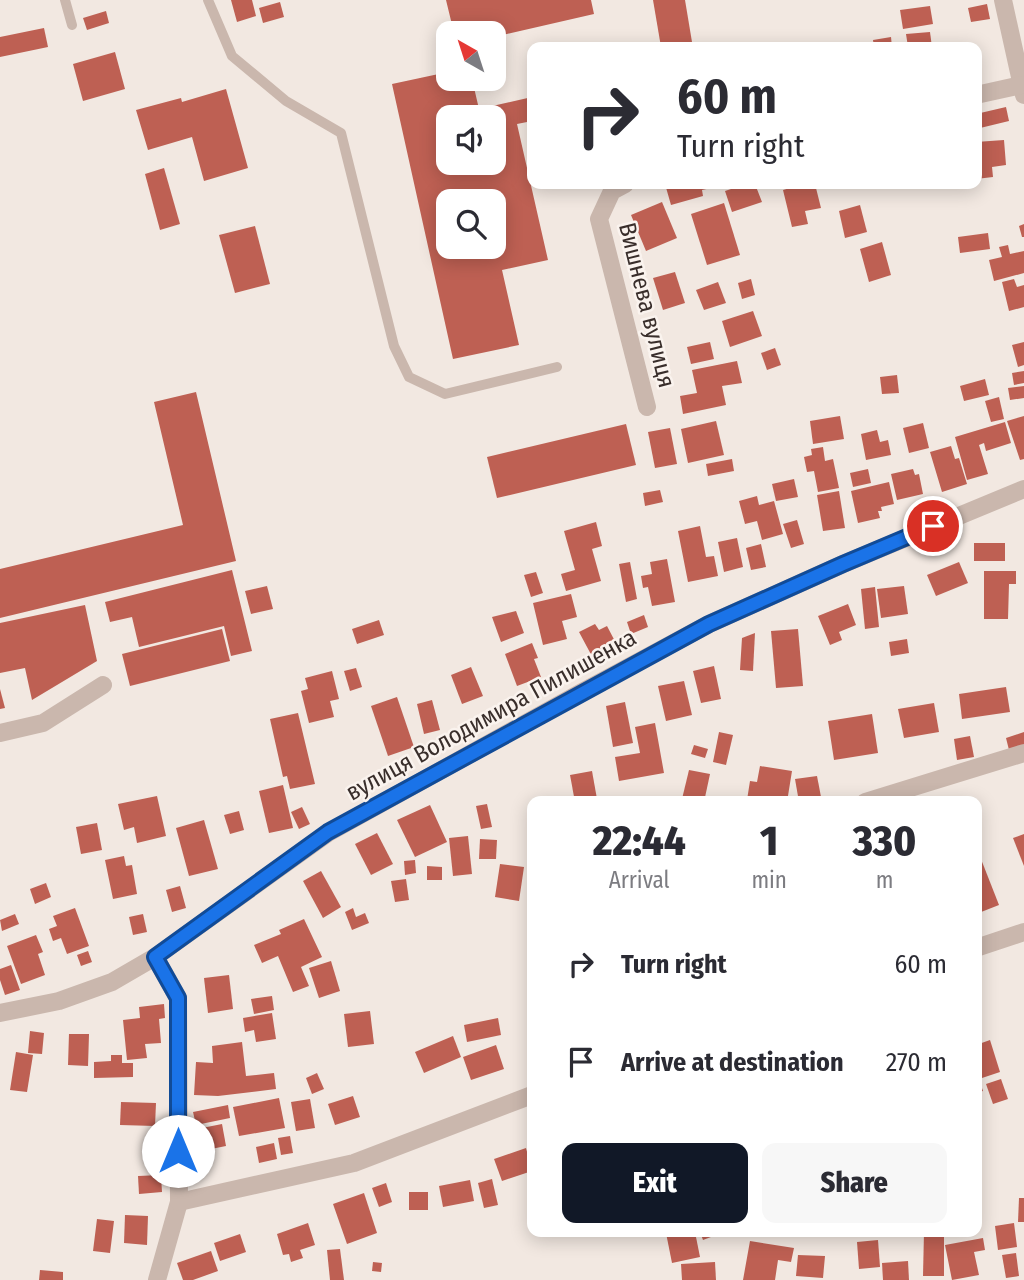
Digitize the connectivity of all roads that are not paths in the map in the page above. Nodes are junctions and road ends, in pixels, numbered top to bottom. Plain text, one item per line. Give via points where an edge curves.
1 (65, 0) edge
2 (208, 0) edge
3 (1003, 0) edge
4 (72, 25) dead end
5 (1023, 90) edge
6 (982, 94) edge
7 (616, 189) edge
8 (557, 367) dead end
9 (647, 407) dead end
10 (1024, 489) edge
11 (103, 685) dead end
12 (0, 733) edge
13 (1024, 753) edge
14 (885, 796) edge
15 (1024, 932) edge
16 (982, 946) edge
17 (155, 957) junction
18 (0, 1013) edge
19 (527, 1097) edge
20 (179, 1202) junction
21 (157, 1280) edge

1 - 4 lane
2 - 8 lane via 232,56 286,101 341,133 394,346 409,377 445,394
3 - 5 street
5 - 6 street
7 - 9 street, Вишнева вулиця via 599,219
10 - 17 street, вулиця Володимира Пилишенка via 721,618 627,668 328,832
11 - 12 street via 43,723
13 - 14 street
15 - 16 street
17 - 18 street, вулиця Володимира Пилишенка via 112,982 59,1001
17 - 20 street via 178,998
19 - 20 street via 354,1163
20 - 21 street

